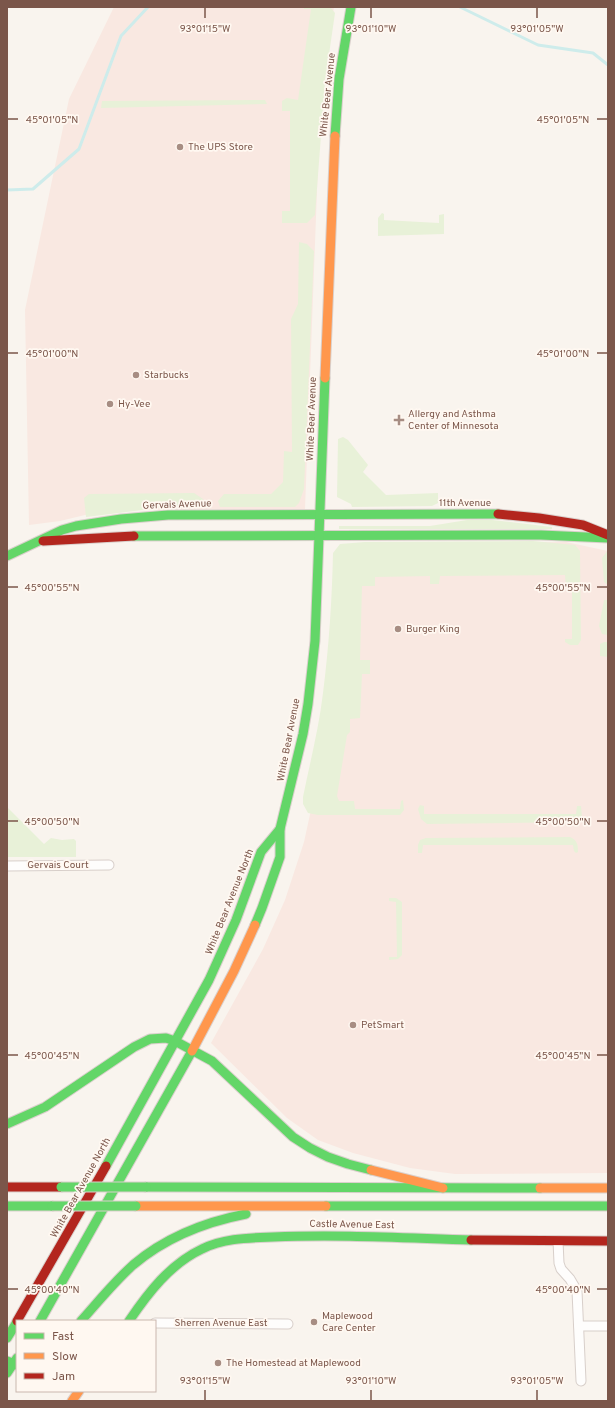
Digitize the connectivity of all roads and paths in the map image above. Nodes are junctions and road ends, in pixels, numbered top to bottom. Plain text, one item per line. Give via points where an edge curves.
1 (351, 7) edge
2 (319, 515) junction
3 (608, 535) edge
4 (319, 536) junction
5 (608, 538) edge
6 (40, 541) junction
7 (7, 556) edge
8 (280, 829) junction
9 (108, 865) dead end
10 (7, 866) edge
11 (175, 1041) junction
12 (192, 1050) junction
13 (7, 1124) edge
14 (7, 1187) edge
15 (443, 1188) junction
16 (608, 1188) edge
17 (7, 1206) edge
18 (318, 1206) junction
19 (608, 1206) edge
20 (558, 1241) junction
21 (608, 1241) edge
22 (18, 1320) edge
23 (41, 1320) edge
24 (82, 1320) edge
25 (130, 1320) edge
26 (16, 1323) edge
27 (156, 1323) edge
28 (288, 1324) dead end
29 (579, 1326) junction
30 (608, 1326) edge
31 (7, 1338) edge
32 (14, 1362) edge
33 (7, 1373) edge
34 (581, 1381) dead end
35 (78, 1392) edge
36 (72, 1401) edge

1 - 2 main road, White Bear Avenue via 339,79 335,126
2 - 3 main road, 11th Avenue via 493,514 583,525
2 - 4 main road, White Bear Avenue
2 - 6 main road, Gervais Avenue via 168,515 121,519 76,526
4 - 5 main road via 541,535
4 - 6 main road, Gervais Avenue via 125,536
4 - 8 main road, White Bear Avenue via 315,641 308,704 298,758
6 - 7 main road, Gervais Avenue
8 - 11 main road, White Bear Avenue North via 261,852 226,943 209,980
8 - 12 main road via 280,857 262,908 234,970
9 - 10 street, Gervais Court
11 - 12 main road
11 - 13 main road via 166,1038 150,1039 45,1107
11 - 22 main road, White Bear Avenue North
12 - 15 main road via 212,1062 293,1137 310,1148 348,1164
12 - 23 main road
14 - 15 main road, bridge
15 - 16 main road
17 - 18 main road, bridge
18 - 19 main road
18 - 24 main road via 225,1217 184,1232 149,1252 132,1266
20 - 21 main road, Castle Avenue East
20 - 25 main road, Castle Avenue East via 310,1235 240,1238 202,1249 170,1269 146,1296
20 - 29 street via 561,1269 577,1291
26 - 31 main road, White Bear Avenue North
27 - 28 street, Sherren Avenue East
29 - 30 street
29 - 34 street
32 - 33 main road
35 - 36 main road

